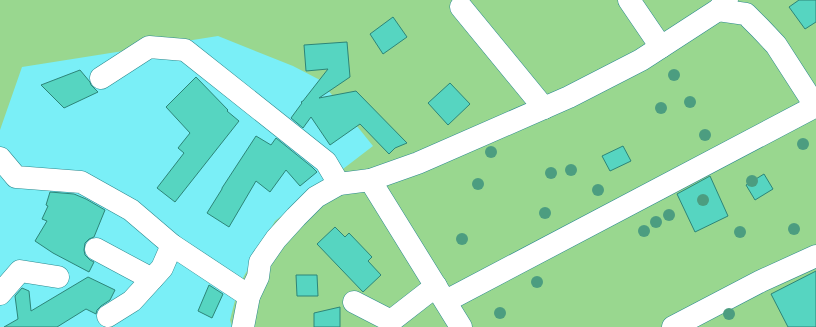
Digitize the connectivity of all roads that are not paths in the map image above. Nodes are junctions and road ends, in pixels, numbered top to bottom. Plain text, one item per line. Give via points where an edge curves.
1 (628, 0) edge
2 (722, 5) edge
3 (461, 7) dead end
4 (661, 47) junction
5 (101, 78) dead end
6 (816, 107) edge
7 (544, 108) junction
8 (0, 158) edge
9 (8, 178) edge
10 (370, 180) junction
11 (339, 184) junction
12 (172, 244) junction
13 (96, 249) dead end
14 (816, 256) edge
15 (58, 277) dead end
16 (152, 279) junction
17 (441, 293) junction
18 (0, 294) edge
19 (249, 296) junction
20 (354, 302) dead end
21 (108, 316) dead end
22 (243, 327) edge
23 (462, 327) edge
24 (673, 327) edge

1 - 4 street
2 - 4 street
2 - 6 street via 746,14 776,45
3 - 7 street
4 - 7 street via 641,60
5 - 11 street via 149,47 185,50 326,162
6 - 17 street
7 - 10 street via 418,163
8 - 9 street
9 - 12 street via 81,182 131,210
10 - 11 street
10 - 17 street
11 - 19 street via 316,197 276,239 260,262 258,277
12 - 16 street via 162,268
12 - 19 street
13 - 16 street
14 - 24 street via 761,281
15 - 18 street via 20,271
16 - 21 street via 132,301
17 - 20 street via 391,321
17 - 23 street
19 - 22 street

